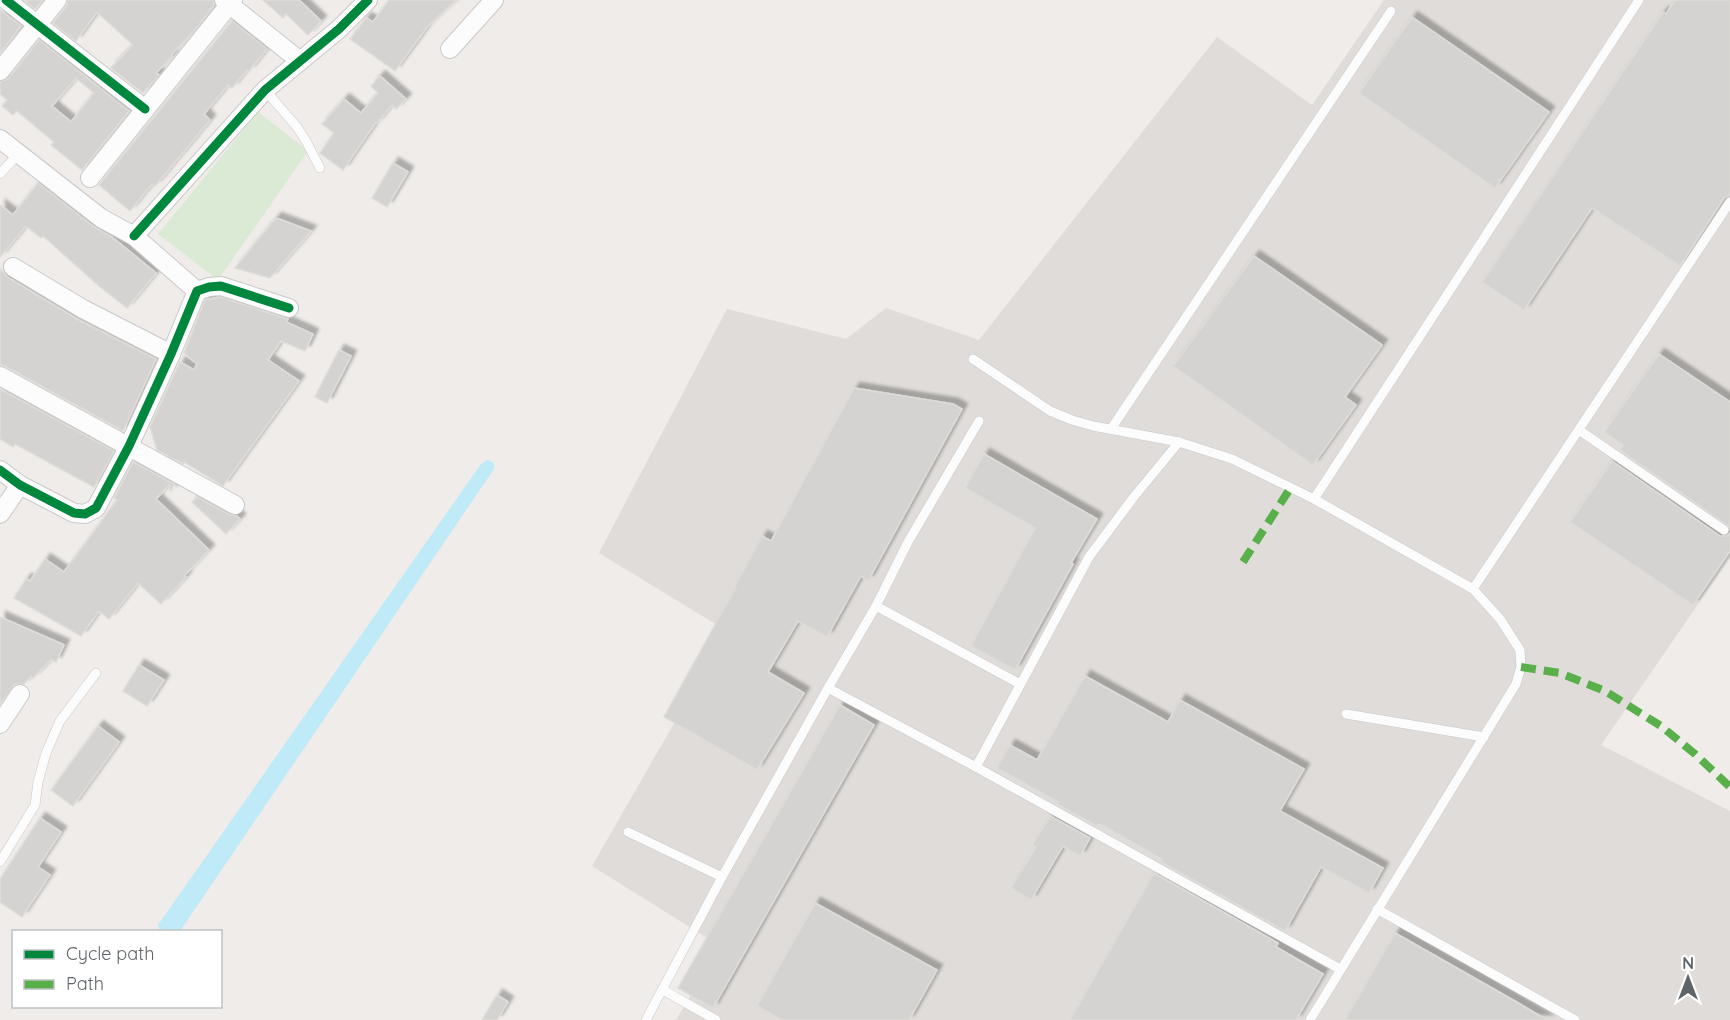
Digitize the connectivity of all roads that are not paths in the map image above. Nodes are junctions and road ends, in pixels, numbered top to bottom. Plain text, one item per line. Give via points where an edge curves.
1 (6, 0) edge
2 (57, 0) edge
3 (368, 0) edge
4 (494, 0) edge
5 (1639, 0) edge
6 (228, 1) edge
7 (1390, 11) dead end
8 (37, 24) junction
9 (450, 49) dead end
10 (300, 61) junction
11 (0, 71) edge
12 (265, 90) junction
13 (145, 109) junction
14 (0, 139) edge
15 (18, 154) junction
16 (320, 168) dead end
17 (0, 174) edge
18 (90, 178) dead end
19 (1730, 202) edge
20 (134, 236) junction
21 (13, 267) dead end
22 (197, 291) junction
23 (289, 308) dead end
24 (171, 354) junction
25 (973, 359) dead end
26 (0, 376) edge
27 (979, 421) dead end
28 (1111, 429) junction
29 (1579, 430) junction
30 (1179, 442) junction
31 (129, 446) junction
32 (0, 470) edge
33 (20, 485) junction
34 (1314, 499) junction
35 (235, 505) dead end
36 (0, 514) edge
37 (1724, 530) dead end
38 (1473, 589) junction
39 (876, 606) junction
40 (96, 674) dead end
41 (1020, 684) junction
42 (828, 688) junction
43 (21, 694) dead end
44 (1346, 714) dead end
45 (0, 724) edge
46 (1484, 737) junction
47 (976, 767) junction
48 (628, 832) dead end
49 (0, 862) edge
50 (722, 878) junction
51 (1377, 909) junction
52 (1340, 969) junction
53 (663, 990) junction
54 (646, 1020) edge
55 (716, 1020) edge
56 (1310, 1020) edge
57 (1575, 1020) edge

1 - 8 street
2 - 8 street
3 - 10 street
4 - 9 street
5 - 34 lane
6 - 10 street
6 - 13 street
7 - 28 lane
8 - 11 street
8 - 13 street
10 - 12 street
12 - 16 lane via 297,127
12 - 20 street
13 - 18 street
14 - 15 street
15 - 17 lane
15 - 20 street via 101,218
19 - 29 lane
20 - 22 street
21 - 24 street via 83,309
22 - 23 street via 221,286
22 - 24 street
24 - 31 street
25 - 28 lane via 1050,411
26 - 31 street
27 - 39 lane via 912,534
28 - 30 lane
29 - 37 lane
29 - 38 lane
30 - 34 lane via 1232,459
30 - 41 lane via 1089,557
31 - 33 street via 96,508 85,514 74,513
31 - 35 street
32 - 33 street
33 - 36 street
34 - 38 lane
38 - 46 lane via 1500,619 1520,650 1516,684
39 - 41 lane
39 - 42 lane
40 - 49 lane via 60,721 46,753 35,805
41 - 47 lane
42 - 47 lane
42 - 50 lane
43 - 45 street
44 - 46 lane
46 - 51 lane
47 - 52 lane
48 - 50 lane
50 - 53 lane
51 - 52 lane
51 - 57 lane
52 - 56 lane
53 - 54 lane
53 - 55 lane

